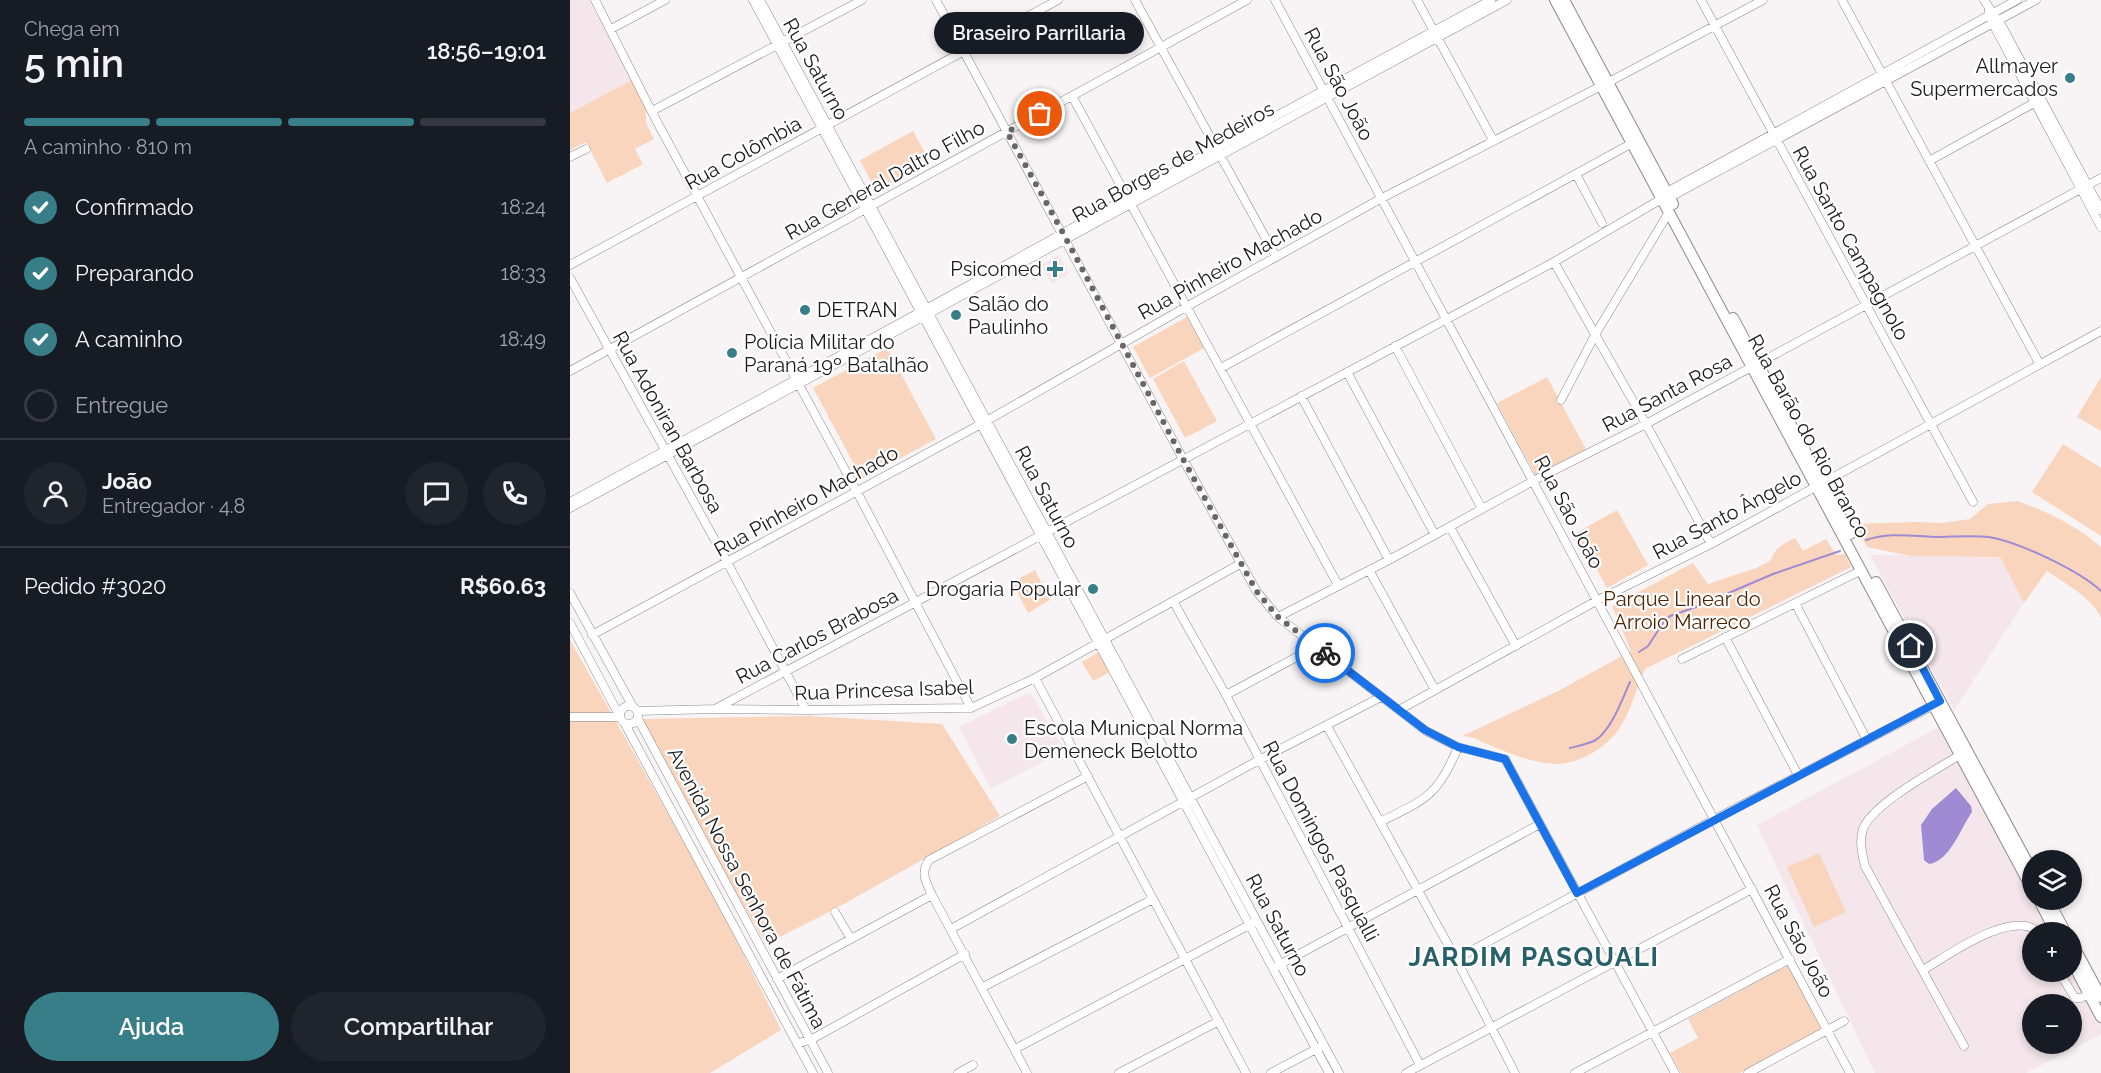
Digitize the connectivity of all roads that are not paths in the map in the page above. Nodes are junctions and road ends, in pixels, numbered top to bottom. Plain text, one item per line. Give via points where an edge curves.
1 (595, 0) edge
2 (665, 0) edge
3 (753, 0) edge
4 (760, 0) edge
5 (861, 0) edge
6 (936, 0) edge
7 (1058, 0) edge
8 (1134, 0) edge
9 (1247, 0) edge
10 (1275, 0) edge
11 (1417, 0) edge
12 (1491, 0) edge
13 (1507, 0) edge
14 (1555, 0) edge
15 (1564, 0) edge
16 (1701, 0) edge
17 (1763, 0) edge
18 (1842, 0) edge
19 (1984, 0) edge
20 (2017, 0) edge
21 (2036, 0) edge
22 (1990, 12) junction
23 (1996, 23) junction
24 (1715, 26) junction
25 (611, 29) junction
26 (1436, 34) junction
27 (780, 43) junction
28 (1160, 47) junction
29 (963, 51) junction
30 (1881, 74) junction
31 (1886, 82) junction
32 (1605, 84) junction
33 (1326, 94) junction
34 (1072, 96) junction
35 (2034, 103) junction
36 (1826, 110) junction
37 (651, 111) junction
38 (825, 127) junction
39 (1007, 132) junction
40 (1775, 136) junction
41 (1493, 140) junction
42 (1636, 141) junction
43 (586, 149) dead end
44 (1217, 152) junction
45 (570, 158) edge
46 (1929, 161) junction
47 (1576, 174) junction
48 (2101, 178) edge
49 (2084, 187) junction
50 (697, 196) junction
51 (1663, 197) junction
52 (1382, 198) junction
53 (1129, 201) junction
54 (868, 208) junction
55 (2101, 210) edge
56 (1669, 212) junction
57 (1602, 223) dead end
58 (2101, 227) edge
59 (1064, 236) junction
60 (1686, 237) junction
61 (1975, 246) junction
62 (1276, 257) junction
63 (1416, 261) junction
64 (1554, 262) junction
65 (570, 265) edge
66 (741, 277) junction
67 (570, 278) edge
68 (1867, 305) junction
69 (1186, 307) junction
70 (925, 313) junction
71 (1447, 319) junction
72 (2101, 331) edge
73 (1595, 335) junction
74 (1122, 344) junction
75 (1395, 346) junction
76 (609, 349) junction
77 (2039, 363) junction
78 (1755, 366) junction
79 (1221, 368) junction
80 (570, 370) edge
81 (1347, 372) junction
82 (798, 383) junction
83 (1300, 396) junction
84 (1561, 400) dead end
85 (984, 423) junction
86 (1251, 423) junction
87 (1930, 423) junction
88 (1646, 424) junction
89 (666, 453) junction
90 (1183, 459) junction
91 (1533, 481) junction
92 (1820, 484) junction
93 (857, 492) junction
94 (570, 502) edge
95 (1973, 502) dead end
96 (570, 508) edge
97 (1482, 509) junction
98 (1842, 525) junction
99 (1450, 527) junction
100 (1044, 534) junction
101 (1435, 535) junction
102 (1711, 544) junction
103 (1389, 560) junction
104 (727, 562) junction
105 (1240, 564) junction
106 (1369, 570) junction
107 (1862, 570) junction
108 (1338, 585) junction
109 (570, 593) edge
110 (1598, 600) junction
111 (1173, 601) junction
112 (915, 603) junction
113 (1795, 603) junction
114 (1278, 617) junction
115 (570, 623) edge
116 (592, 635) junction
117 (1725, 638) junction
118 (1101, 642) junction
119 (1317, 646) junction
120 (1516, 646) junction
121 (1682, 659) dead end
122 (785, 672) junction
123 (1035, 678) junction
124 (1435, 690) junction
125 (1226, 695) junction
126 (1381, 697) junction
127 (1937, 703) junction
128 (971, 708) junction
129 (715, 709) junction
130 (806, 710) junction
131 (1399, 710) junction
132 (636, 712) junction
133 (570, 717) edge
134 (621, 719) junction
135 (1327, 726) junction
136 (1867, 740) junction
137 (1458, 747) junction
138 (1964, 753) junction
139 (1259, 760) junction
140 (1798, 775) junction
141 (1088, 776) junction
142 (1186, 800) junction
143 (1715, 819) junction
144 (1380, 822) junction
145 (1540, 824) junction
146 (1121, 837) junction
147 (2022, 854) edge
148 (2022, 869) edge
149 (1752, 889) junction
150 (1418, 891) junction
151 (1577, 893) junction
152 (932, 895) junction
153 (1154, 899) junction
154 (2047, 910) edge
155 (2050, 910) edge
156 (835, 912) dead end
157 (2050, 913) junction
158 (2053, 922) edge
159 (2057, 922) edge
160 (1253, 923) junction
161 (2022, 926) edge
162 (1348, 928) junction
163 (951, 929) junction
164 (851, 939) junction
165 (965, 954) junction
166 (1185, 958) junction
167 (1456, 959) junction
168 (1790, 959) junction
169 (1614, 963) junction
170 (2082, 964) edge
171 (1277, 966) junction
172 (1923, 970) junction
173 (2082, 975) edge
174 (777, 979) junction
175 (2065, 982) edge
176 (983, 987) junction
177 (2096, 994) edge
178 (2101, 1017) edge
179 (1219, 1021) junction
180 (1844, 1021) dead end
181 (1490, 1027) junction
182 (1828, 1030) junction
183 (1652, 1033) junction
184 (809, 1039) junction
185 (797, 1044) junction
186 (1964, 1046) dead end
187 (1320, 1047) junction
188 (1014, 1049) junction
189 (973, 1065) dead end
190 (1420, 1065) junction
191 (813, 1073) edge
192 (828, 1073) edge
193 (958, 1073) edge
194 (1027, 1073) edge
195 (1119, 1073) edge
196 (1246, 1073) edge
197 (1271, 1073) edge
198 (1329, 1073) edge
199 (1339, 1073) edge
200 (1406, 1073) edge
201 (1515, 1073) edge
202 (1575, 1073) edge
203 (1675, 1073) edge
204 (1748, 1073) edge
205 (1850, 1073) edge

1 - 25 street
2 - 25 street
3 - 27 street, Rua Saturno
4 - 27 street, Rua Saturno
5 - 27 street
6 - 29 street
7 - 29 street, Rua Colômbia
8 - 28 street
9 - 28 street, Rua General Daltro Filho
10 - 33 street, Rua São João
11 - 26 street
12 - 26 street
13 - 26 street, Rua Borges de Medeiros
14 - 32 main road, Rua Barão do Rio Branco
15 - 32 main road, Rua Barão do Rio Branco
16 - 24 street, Rua Santo Campagnolo
17 - 24 street, Rua Pinheiro Machado
18 - 30 street
19 - 22 street
20 - 22 street
21 - 23 street
22 - 23 street
22 - 30 street
23 - 31 street
23 - 35 street
23 - 49 street
24 - 32 street, Rua Pinheiro Machado
24 - 40 street, Rua Santo Campagnolo
25 - 37 street
26 - 33 street, Rua Borges de Medeiros
26 - 41 street
27 - 37 street
27 - 38 street, Rua Saturno
28 - 34 street, Rua General Daltro Filho
28 - 44 street
29 - 38 street, Rua Colômbia
29 - 39 street
30 - 31 street
30 - 36 street
31 - 36 street
31 - 46 street
32 - 41 street, Rua Pinheiro Machado
32 - 42 main road, Rua Barão do Rio Branco
33 - 44 street, Rua Borges de Medeiros
33 - 52 street, Rua São João
34 - 39 street, Rua General Daltro Filho
34 - 53 street
35 - 46 street
35 - 49 street
36 - 40 street, Rua Carlos Brabosa
37 - 50 street
38 - 50 street, Rua Colômbia
38 - 54 street, Rua Saturno
39 - 54 street, Rua General Daltro Filho
39 - 59 street
40 - 51 street, Rua Carlos Brabosa
40 - 68 street, Rua Santo Campagnolo
41 - 52 street, Rua Pinheiro Machado
42 - 47 street
42 - 51 main road, Rua Barão do Rio Branco
43 - 45 street
44 - 53 street, Rua Borges de Medeiros
44 - 62 street
46 - 61 street
47 - 57 street
47 - 63 street
48 - 49 street, Rua Santa Rosa
49 - 55 street
49 - 58 street
49 - 61 street, Rua Santa Rosa
50 - 65 street, Rua Colômbia
50 - 66 street
51 - 56 main road, Rua Barão do Rio Branco
51 - 60 main road, Rua Barão do Rio Branco
51 - 64 street, Rua Carlos Brabosa
52 - 62 street, Rua Pinheiro Machado
52 - 63 street, Rua São João
53 - 59 street, Rua Borges de Medeiros
53 - 69 street
54 - 66 street, Rua General Daltro Filho
54 - 70 street, Rua Saturno
56 - 60 main road, Rua Barão do Rio Branco
56 - 73 street
59 - 70 street, Rua Borges de Medeiros
59 - 74 street
60 - 78 main road, Rua Barão do Rio Branco
61 - 68 street, Rua Santa Rosa
61 - 77 street
62 - 69 street, Rua Pinheiro Machado
63 - 71 street, Rua São João
63 - 79 street
64 - 71 street, Rua Carlos Brabosa
64 - 73 street
66 - 76 street, Rua General Daltro Filho
66 - 82 street
67 - 76 street, Rua Adoniran Barbosa
68 - 78 street, Rua Santa Rosa
68 - 87 street, Rua Santo Campagnolo
69 - 74 street, Rua Pinheiro Machado
69 - 79 street
70 - 82 street, Rua Borges de Medeiros
70 - 85 street, Rua Saturno
71 - 75 street, Rua Carlos Brabosa
71 - 91 street, Rua São João
72 - 77 street, Rua Santo Ângelo
73 - 84 street
73 - 88 street
74 - 85 street, Rua Pinheiro Machado
74 - 90 street
75 - 81 street, Rua Carlos Brabosa
75 - 97 street
76 - 80 street, Rua General Daltro Filho
76 - 89 street, Rua Adoniran Barbosa
77 - 87 street, Rua Santo Ângelo
78 - 88 street, Rua Santa Rosa
78 - 92 main road, Rua Barão do Rio Branco
79 - 86 street
81 - 83 street, Rua Carlos Brabosa
81 - 101 street
82 - 89 street, Rua Borges de Medeiros
82 - 93 street
83 - 86 street, Rua Carlos Brabosa
83 - 103 street
85 - 93 street, Rua Pinheiro Machado
85 - 100 street, Rua Saturno
86 - 90 street, Rua Carlos Brabosa
86 - 108 street
87 - 92 street, Rua Santo Ângelo
87 - 95 street, Rua Santo Campagnolo
88 - 91 street, Rua Santa Rosa
88 - 102 street
89 - 94 street, Rua Borges de Medeiros
89 - 96 street, Rua Borges de Medeiros
89 - 104 street, Rua Adoniran Barbosa
90 - 100 street, Rua Carlos Brabosa
90 - 105 street
91 - 97 street, Rua Santa Rosa
91 - 110 street, Rua São João
92 - 98 main road, Rua Barão do Rio Branco
92 - 102 street, Rua Santo Ângelo
93 - 104 street, Rua Pinheiro Machado
93 - 112 street
97 - 99 street, Rua Santa Rosa
98 - 107 main road, Rua Barão do Rio Branco
98 - 127 main road, Rua Barão do Rio Branco
99 - 101 street, Rua Santa Rosa
99 - 120 street
100 - 112 street, Rua Carlos Brabosa
100 - 118 street, Rua Saturno
101 - 103 street, Rua Santa Rosa
102 - 110 street, Rua Santo Ângelo
103 - 106 street, Rua Santa Rosa
104 - 116 street, Rua Pinheiro Machado
104 - 122 street, Rua Adoniran Barbosa
105 - 111 street, Rua Princesa Isabel
105 - 114 street
106 - 108 street, Rua Santa Rosa
106 - 124 street
107 - 113 street
107 - 127 main road, Rua Barão do Rio Branco
108 - 114 street, Rua Santa Rosa
109 - 116 street, Avenida Nossa Senhora de Fátima
110 - 120 street, Rua Santo Ângelo
110 - 143 street, Rua São João
111 - 118 street, Rua Princesa Isabel
111 - 125 street, Rua Domingos Pasqualli
112 - 122 street, Rua Carlos Brabosa
112 - 128 street
113 - 117 street
113 - 136 street
114 - 119 street
115 - 134 street, Avenida Nossa Senhora de Fátima
116 - 132 street, Avenida Nossa Senhora de Fátima
117 - 121 street
117 - 140 street
118 - 123 street, Rua Princesa Isabel
118 - 142 street, Rua Saturno
119 - 125 street
119 - 126 street
120 - 124 street, Rua Santo Ângelo
122 - 129 street, Rua Carlos Brabosa
122 - 130 street, Rua Adoniran Barbosa
123 - 128 street, Rua Princesa Isabel
123 - 141 street
124 - 131 street, Rua Santo Ângelo
125 - 139 street, Rua Domingos Pasqualli
126 - 131 street
126 - 135 street
127 - 136 street
127 - 138 main road, Rua Barão do Rio Branco
128 - 130 street, Rua Princesa Isabel
129 - 130 street, Rua Princesa Isabel
129 - 132 street, Rua Princesa Isabel
131 - 137 street via 1425,730
132 - 134 street via 634,723
132 - 134 street via 628,706 623,708
132 - 174 street, Avenida Nossa Senhora de Fátima
133 - 134 street
134 - 185 street, Avenida Nossa Senhora de Fátima
135 - 139 street
135 - 144 street
136 - 140 street
137 - 144 street via 1442,782 1432,792
137 - 145 street via 1505,759
138 - 147 main road, Rua Barão do Rio Branco
138 - 148 main road, Rua Barão do Rio Branco
138 - 172 street via 1882,805 1869,817 1863,830 1861,853 1865,866
139 - 142 street
139 - 162 street, Rua Domingos Pasqualli
140 - 143 street
141 - 146 street
141 - 152 street via 929,860 924,867 925,880
142 - 146 street
142 - 160 street, Rua Saturno
143 - 149 street, Rua São João
143 - 151 street
144 - 150 street
145 - 150 street
145 - 151 street
146 - 153 street
146 - 163 street
149 - 168 street, Rua São João
149 - 169 street
150 - 162 street
150 - 167 street
151 - 167 street
151 - 169 street
152 - 163 street
152 - 164 street
153 - 166 street
153 - 176 street
154 - 157 main road
155 - 157 main road
156 - 164 street
157 - 158 main road
157 - 159 main road
160 - 166 street
160 - 171 street, Rua Saturno
161 - 172 street via 2000,928
162 - 171 street
162 - 190 street, Rua Domingos Pasqualli
163 - 165 street
164 - 174 street
165 - 176 street
165 - 184 street
166 - 179 street
166 - 188 street
167 - 181 street
168 - 182 street, Rua São João
168 - 183 street
169 - 181 street
169 - 183 street
170 - 177 main road
171 - 187 street, Rua Saturno
172 - 186 street
173 - 177 main road
174 - 184 street, Avenida Nossa Senhora de Fátima
175 - 177 street via 2075,998
176 - 188 street
177 - 178 main road
179 - 195 street
179 - 196 street
180 - 182 street
181 - 190 street
181 - 201 street
182 - 204 street
182 - 205 street, Rua São João
183 - 202 street
183 - 203 street
184 - 185 street
184 - 192 street, Avenida Nossa Senhora de Fátima
185 - 191 street, Avenida Nossa Senhora de Fátima
187 - 197 street
187 - 198 street, Rua Saturno
187 - 199 street, Rua Saturno
188 - 194 street
189 - 193 street
190 - 200 street

